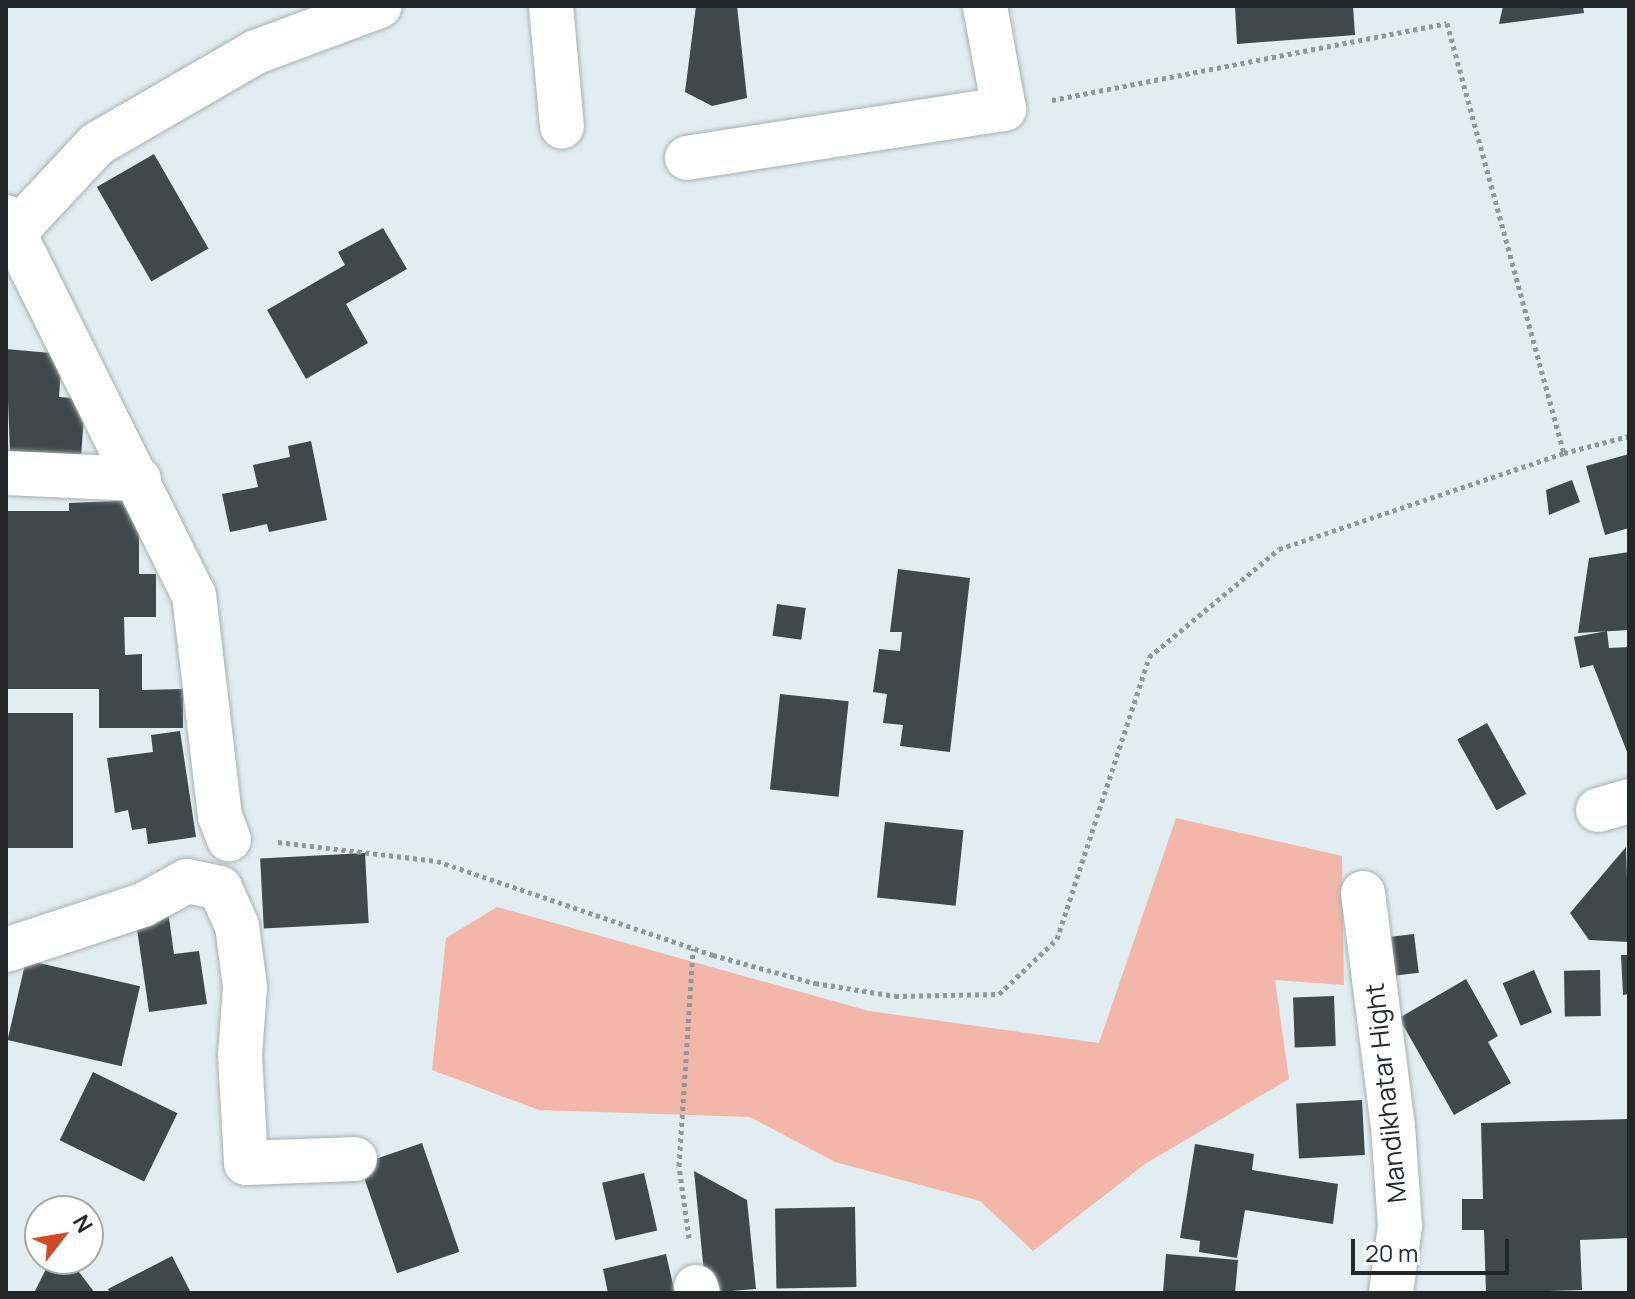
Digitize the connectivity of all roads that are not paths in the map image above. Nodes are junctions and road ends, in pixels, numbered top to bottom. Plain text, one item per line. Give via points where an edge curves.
1 (380, 6) edge
2 (551, 6) edge
3 (985, 6) edge
4 (562, 126) dead end
5 (687, 158) dead end
6 (8, 229) edge
7 (6, 473) edge
8 (139, 479) junction
9 (229, 839) road end
10 (1363, 893) dead end
11 (6, 950) edge
12 (355, 1159) dead end
13 (1391, 1293) edge

1 - 6 street via 256,52 97,144
2 - 4 street
3 - 5 street via 1004,109
6 - 8 street
7 - 8 street
8 - 9 street via 194,595 220,816
10 - 13 street, Mandikhatar Hight via 1393,1126 1400,1226
11 - 12 street via 143,905 187,881 220,888 237,926 245,987 240,1055 246,1163

